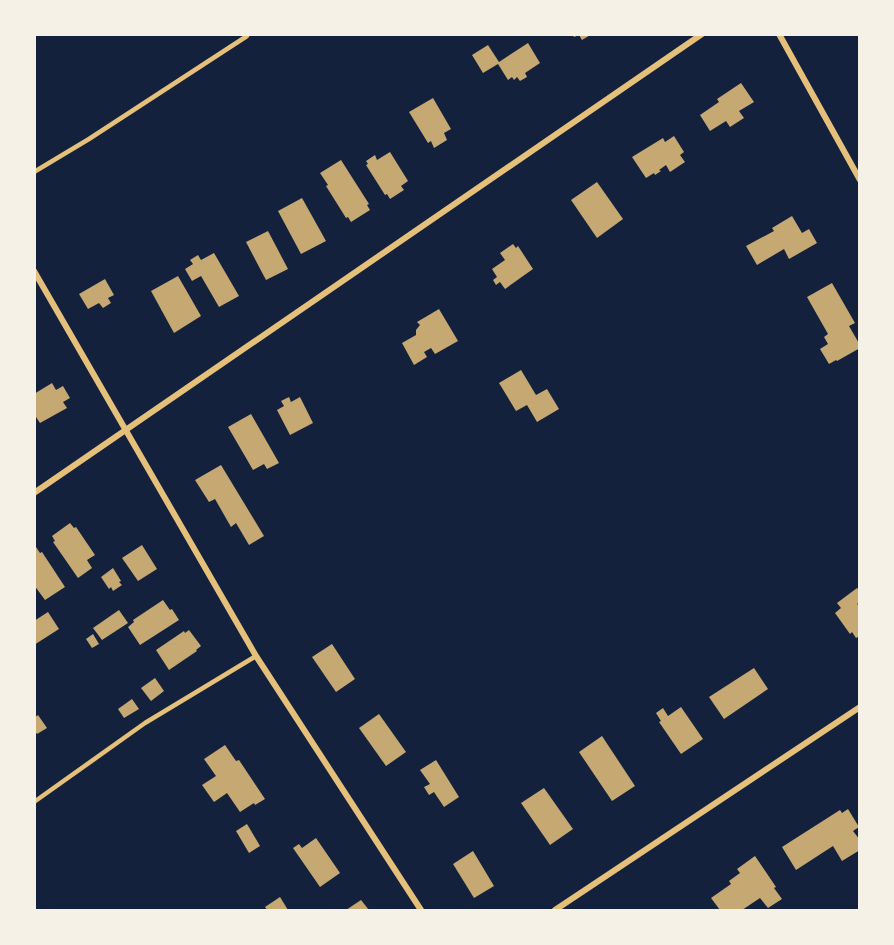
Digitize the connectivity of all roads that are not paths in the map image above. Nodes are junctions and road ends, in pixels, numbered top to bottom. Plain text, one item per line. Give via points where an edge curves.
1 (702, 34) edge
2 (779, 34) edge
3 (247, 36) dead end
4 (34, 172) edge
5 (860, 180) edge
6 (34, 271) edge
7 (127, 430) junction
8 (34, 493) edge
9 (256, 656) junction
10 (860, 707) edge
11 (34, 802) edge
12 (421, 910) edge
13 (555, 910) edge

1 - 7 street
2 - 5 street
3 - 4 lane
6 - 7 street
7 - 8 street
7 - 9 street
9 - 11 lane via 145,723
9 - 12 street
10 - 13 street

